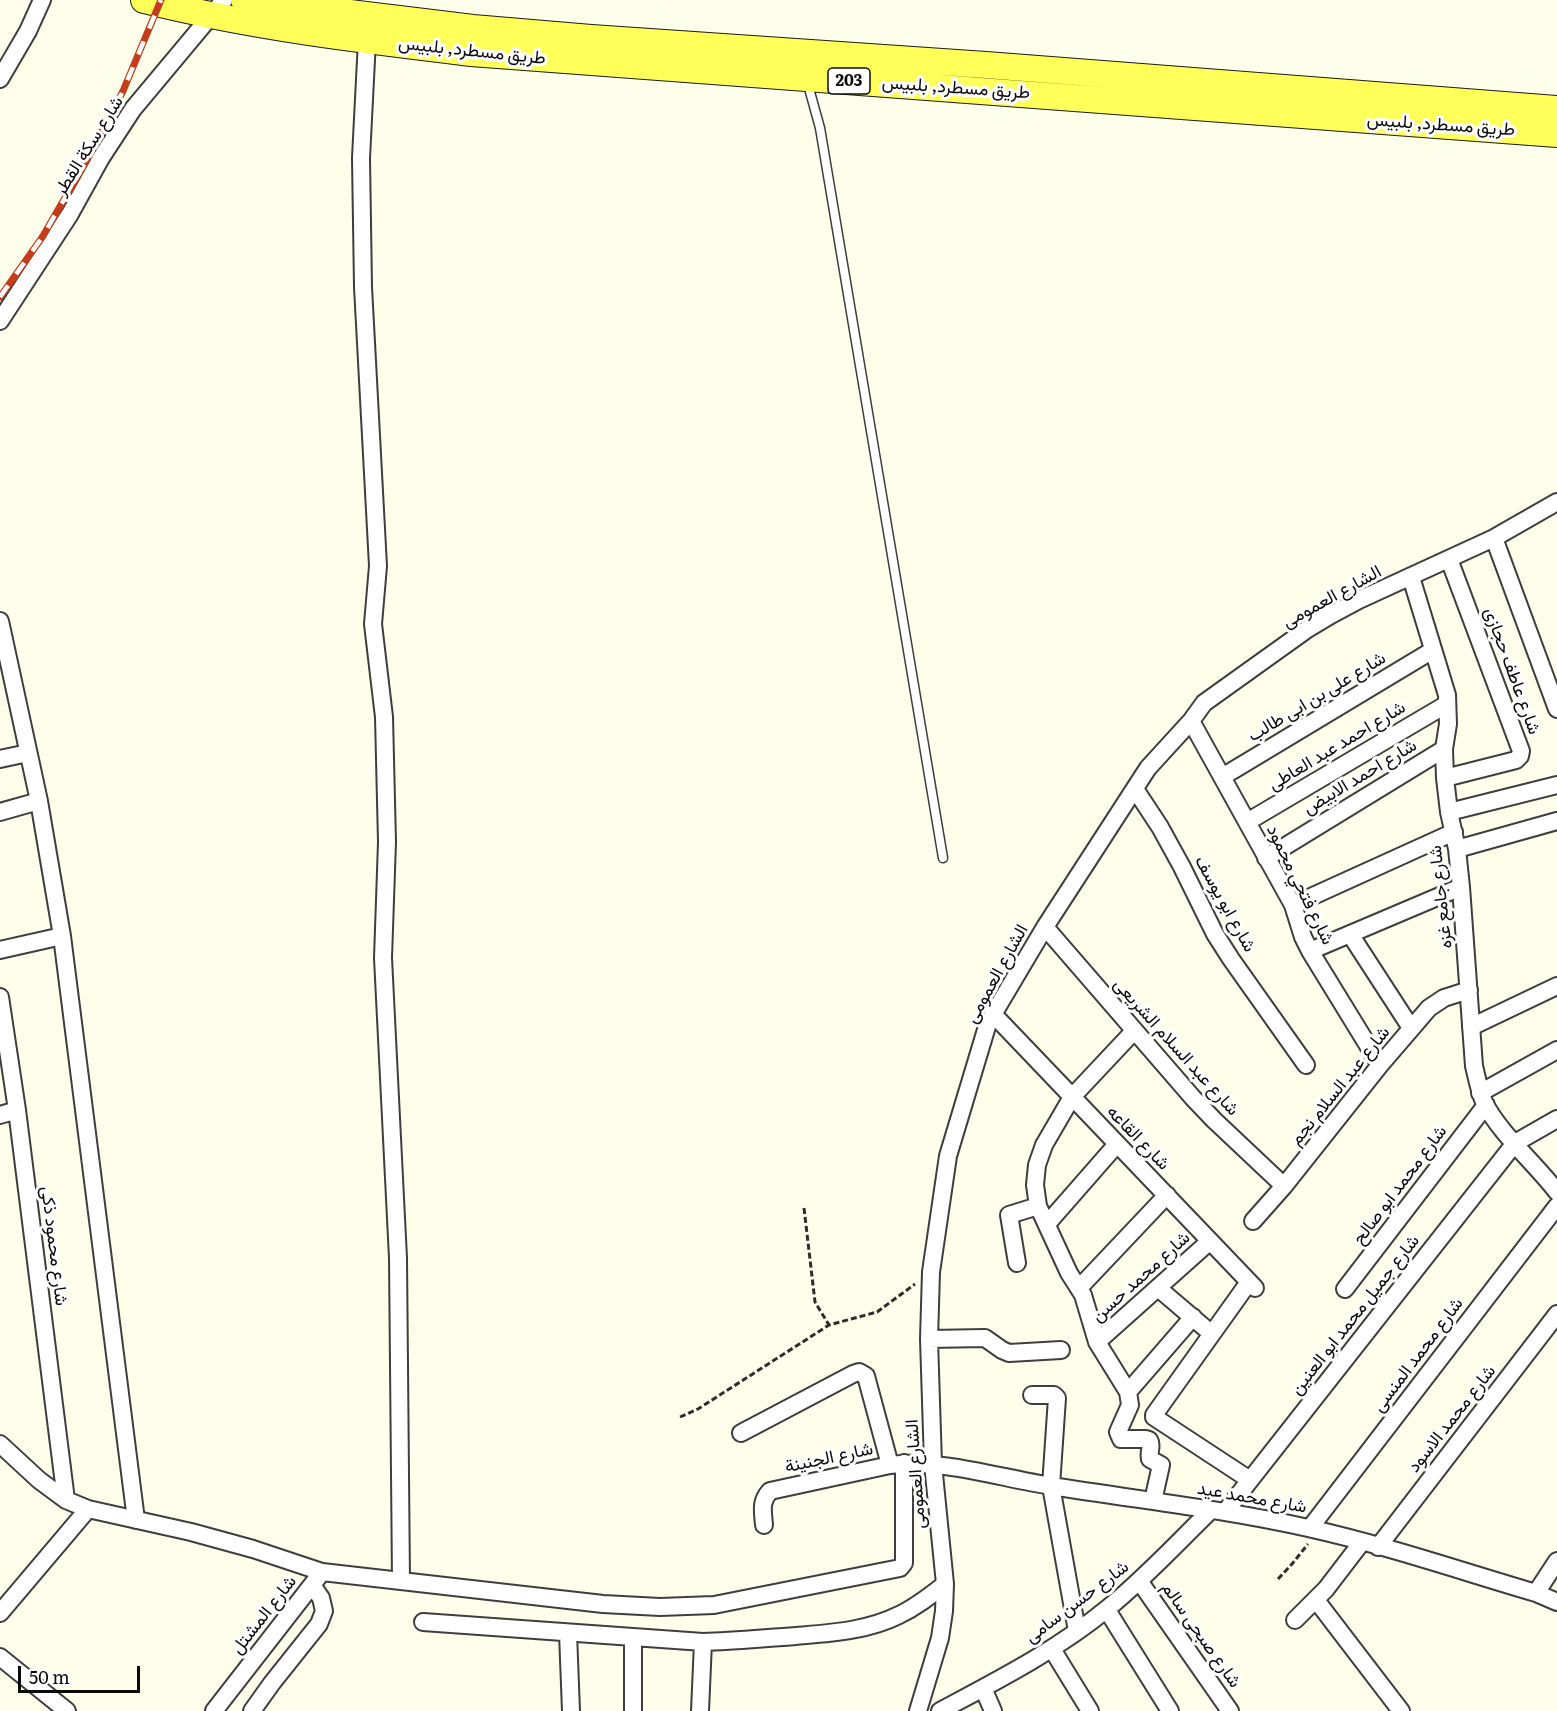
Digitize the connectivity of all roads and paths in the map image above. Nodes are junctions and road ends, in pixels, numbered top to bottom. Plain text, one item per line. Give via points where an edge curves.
1 (42, 0) edge
2 (144, 0) edge
3 (244, 0) edge
4 (217, 8) edge
5 (473, 28) junction
6 (367, 40) junction
7 (471, 53) junction
8 (806, 78) junction
9 (0, 80) edge
10 (1557, 109) edge
11 (1557, 134) edge
12 (0, 321) edge
13 (1557, 502) edge
14 (1494, 538) junction
15 (1449, 559) junction
16 (1411, 577) junction
17 (0, 621) edge
18 (1433, 650) junction
19 (6, 675) edge
20 (1447, 704) junction
21 (1557, 709) edge
22 (1191, 721) junction
23 (1444, 749) junction
24 (28, 753) junction
25 (0, 759) edge
26 (1222, 777) junction
27 (1445, 778) junction
28 (1557, 785) edge
29 (1135, 789) junction
30 (39, 801) junction
31 (0, 812) edge
32 (1449, 812) junction
33 (1557, 821) edge
34 (1247, 822) junction
35 (1454, 832) junction
36 (1457, 849) junction
37 (943, 858) dead end
38 (1266, 858) junction
39 (1461, 887) junction
40 (1293, 905) junction
41 (1045, 927) junction
42 (1350, 934) junction
43 (62, 936) junction
44 (0, 950) edge
45 (1310, 951) junction
46 (1557, 986) edge
47 (1469, 990) junction
48 (0, 997) edge
49 (993, 1014) junction
50 (1472, 1027) junction
51 (1411, 1028) junction
52 (1134, 1031) junction
53 (1557, 1050) edge
54 (1306, 1065) dead end
55 (1380, 1065) junction
56 (1072, 1097) junction
57 (1483, 1099) junction
58 (17, 1110) junction
59 (0, 1115) edge
60 (1557, 1119) edge
61 (1515, 1143) junction
62 (1117, 1144) junction
63 (1284, 1186) junction
64 (1556, 1189) edge
65 (1167, 1196) junction
66 (1038, 1206) junction
67 (1557, 1206) edge
68 (804, 1208) dead end
69 (1253, 1221) dead end
70 (1047, 1224) junction
71 (1210, 1241) junction
72 (1017, 1263) dead end
73 (931, 1272) junction
74 (1079, 1288) junction
75 (1158, 1288) junction
76 (1345, 1289) dead end
77 (1557, 1314) edge
78 (1193, 1317) junction
79 (829, 1325) junction
80 (1212, 1334) junction
81 (929, 1339) junction
82 (1097, 1342) junction
83 (1060, 1350) dead end
84 (1128, 1392) junction
85 (1032, 1395) dead end
86 (680, 1417) dead end
87 (741, 1433) dead end
88 (0, 1444) edge
89 (897, 1464) junction
90 (933, 1464) junction
91 (1250, 1480) junction
92 (1051, 1486) junction
93 (66, 1500) junction
94 (1153, 1501) junction
95 (88, 1509) junction
96 (1218, 1511) junction
97 (136, 1520) junction
98 (764, 1525) dead end
99 (1313, 1529) junction
100 (1362, 1542) junction
101 (1378, 1547) junction
102 (1557, 1561) edge
103 (317, 1578) junction
104 (1278, 1579) dead end
105 (401, 1581) junction
106 (1140, 1582) junction
107 (945, 1584) junction
108 (1536, 1593) junction
109 (1316, 1600) junction
110 (1557, 1602) edge
111 (1107, 1610) junction
112 (0, 1613) edge
113 (1295, 1620) dead end
114 (423, 1623) dead end
115 (1077, 1631) junction
116 (568, 1633) junction
117 (633, 1638) junction
118 (703, 1642) junction
119 (1052, 1649) junction
120 (0, 1657) edge
121 (983, 1688) junction
122 (254, 1710) edge
123 (67, 1711) edge
124 (214, 1711) edge
125 (571, 1711) edge
126 (633, 1711) edge
127 (700, 1711) edge
128 (918, 1711) edge
129 (940, 1711) edge
130 (993, 1711) edge
131 (1090, 1711) edge
132 (1170, 1711) edge
133 (1230, 1711) edge
134 (1401, 1711) edge

1 - 9 street
2 - 4 main road, طريق مسطرد, بلبيس / 203
3 - 5 main road, طريق مسطرد, بلبيس / 203
4 - 6 main road, طريق مسطرد, بلبيس / 203
4 - 12 street, شارع سكة القطر via 133,109
5 - 7 main road
5 - 10 main road, طريق مسطرد, بلبيس / 203
6 - 7 main road, طريق مسطرد, بلبيس / 203
6 - 105 street via 361,158 363,287 378,566 373,624 385,751 383,958 398,1258
7 - 8 main road, طريق مسطرد, بلبيس / 203
8 - 11 main road, طريق مسطرد, بلبيس / 203
8 - 37 lane via 822,140
13 - 14 street, الشارع العمومى
14 - 15 street, الشارع العمومى
14 - 21 street
15 - 16 street, الشارع العمومى
15 - 27 street, شارع عاطف حجازى via 1521,751 1516,760
16 - 18 street, شارع جامع غزه
16 - 22 street, الشارع العمومى via 1306,630 1204,704
17 - 19 street
18 - 20 street, شارع جامع غزه
18 - 26 street, شارع على بن ابى طالب
19 - 24 street
20 - 23 street, شارع جامع غزه
20 - 34 street, شارع احمد عبد العاطى
22 - 26 street, شارع فتحي محمود
22 - 29 street, الشارع العمومى via 1148,768
23 - 27 street, شارع جامع غزه
23 - 38 street, شارع احمد الابيض
24 - 25 street
24 - 30 street
26 - 34 street, شارع فتحي محمود
27 - 32 street, شارع جامع غزه
28 - 32 street
29 - 41 street, الشارع العمومى
29 - 54 street, شارع ابو يوسف via 1160,827 1231,960
30 - 31 street
30 - 43 street
32 - 35 street, شارع جامع غزه
33 - 36 street
34 - 38 street, شارع فتحي محمود
35 - 36 street, شارع جامع غزه
35 - 40 street
36 - 39 street, شارع جامع غزه
38 - 40 street, شارع فتحي محمود
39 - 42 street
39 - 47 street, شارع جامع غزه
40 - 45 street, شارع فتحي محمود
41 - 49 street, الشارع العمومى
41 - 52 street, شارع عبد السلام الشريعى
42 - 45 street
42 - 51 street
43 - 44 street
43 - 97 street
45 - 55 street, شارع فتحي محمود
46 - 50 street
47 - 50 street, شارع جامع غزه
47 - 51 street, شارع عبد السلام نجم via 1436,1003
48 - 58 street, شارع محمود ذكى
49 - 56 street, شارع القاعه
49 - 73 street, الشارع العمومى via 948,1156
50 - 57 street, شارع جامع غزه via 1474,1066
51 - 55 street, شارع عبد السلام نجم
52 - 56 street
52 - 63 street, شارع عبد السلام الشريعى via 1214,1120
53 - 57 street, شارع محمد ابو صالح
55 - 63 street, شارع عبد السلام نجم
56 - 62 street, شارع القاعه
56 - 66 street via 1037,1165
57 - 61 street, شارع جامع غزه
57 - 76 street, شارع محمد ابو صالح
58 - 59 street
58 - 93 street, شارع محمود ذكى
60 - 61 street
61 - 64 street, شارع جامع غزه
61 - 91 street, شارع جميل محمد ابو العنين
62 - 65 street, شارع القاعه
62 - 70 street
63 - 69 street, شارع عبد السلام نجم
65 - 71 street, شارع القاعه
65 - 74 street
66 - 70 street
66 - 72 street via 1009,1215
67 - 99 street, شارع محمد المنسى
68 - 79 path via 814,1302
70 - 74 street
71 - 75 street, شارع محمد حسن
71 - 80 street, شارع القاعه via 1252,1285
73 - 79 path via 877,1312
73 - 81 street, الشارع العمومى
74 - 82 street
75 - 78 street
75 - 82 street, شارع محمد حسن
77 - 101 street, شارع محمد الاسود
78 - 80 street
78 - 84 street
79 - 86 path
80 - 91 street via 1154,1417
81 - 83 street via 978,1337 1009,1353
81 - 90 street, الشارع العمومى
82 - 84 street
84 - 94 street via 1130,1405 1119,1436 1150,1442 1150,1459 1162,1468
85 - 92 street via 1057,1398
87 - 89 street via 859,1372 866,1376
88 - 93 street
89 - 90 street, شارع الجنينة
89 - 98 street, شارع الجنينة via 770,1491 762,1504
89 - 105 street via 903,1563 895,1570 714,1605 660,1607
90 - 92 street, شارع محمد عيد
90 - 107 street, الشارع العمومى
91 - 96 street, شارع جميل محمد ابو العنين
92 - 94 street, شارع محمد عيد
92 - 115 street
93 - 95 street
94 - 96 street, شارع محمد عيد
95 - 97 street
95 - 112 street
96 - 99 street, شارع محمد عيد
96 - 106 street, شارع حسن سامى
97 - 103 street via 232,1544
99 - 100 street, شارع محمد عيد
99 - 104 path via 1306,1548
100 - 101 street, شارع محمد عيد
100 - 109 street
101 - 108 street, شارع محمد عيد
102 - 108 street
103 - 105 street
103 - 122 street via 324,1611 319,1624
103 - 124 street, شارع المشتل
106 - 111 street, شارع حسن سامى
106 - 133 street, شارع صبحى سالم
107 - 118 street via 923,1602 873,1626 845,1632
107 - 128 street, الشارع العمومى via 940,1638
108 - 110 street, شارع محمد عيد
109 - 113 street
109 - 134 street
111 - 115 street, شارع حسن سامى
111 - 132 street
114 - 116 street
115 - 119 street, شارع حسن سامى
116 - 117 street
116 - 125 street
117 - 118 street
117 - 126 street
118 - 127 street
119 - 121 street, شارع حسن سامى
119 - 131 street
120 - 123 street
121 - 129 street, شارع حسن سامى
121 - 130 street

